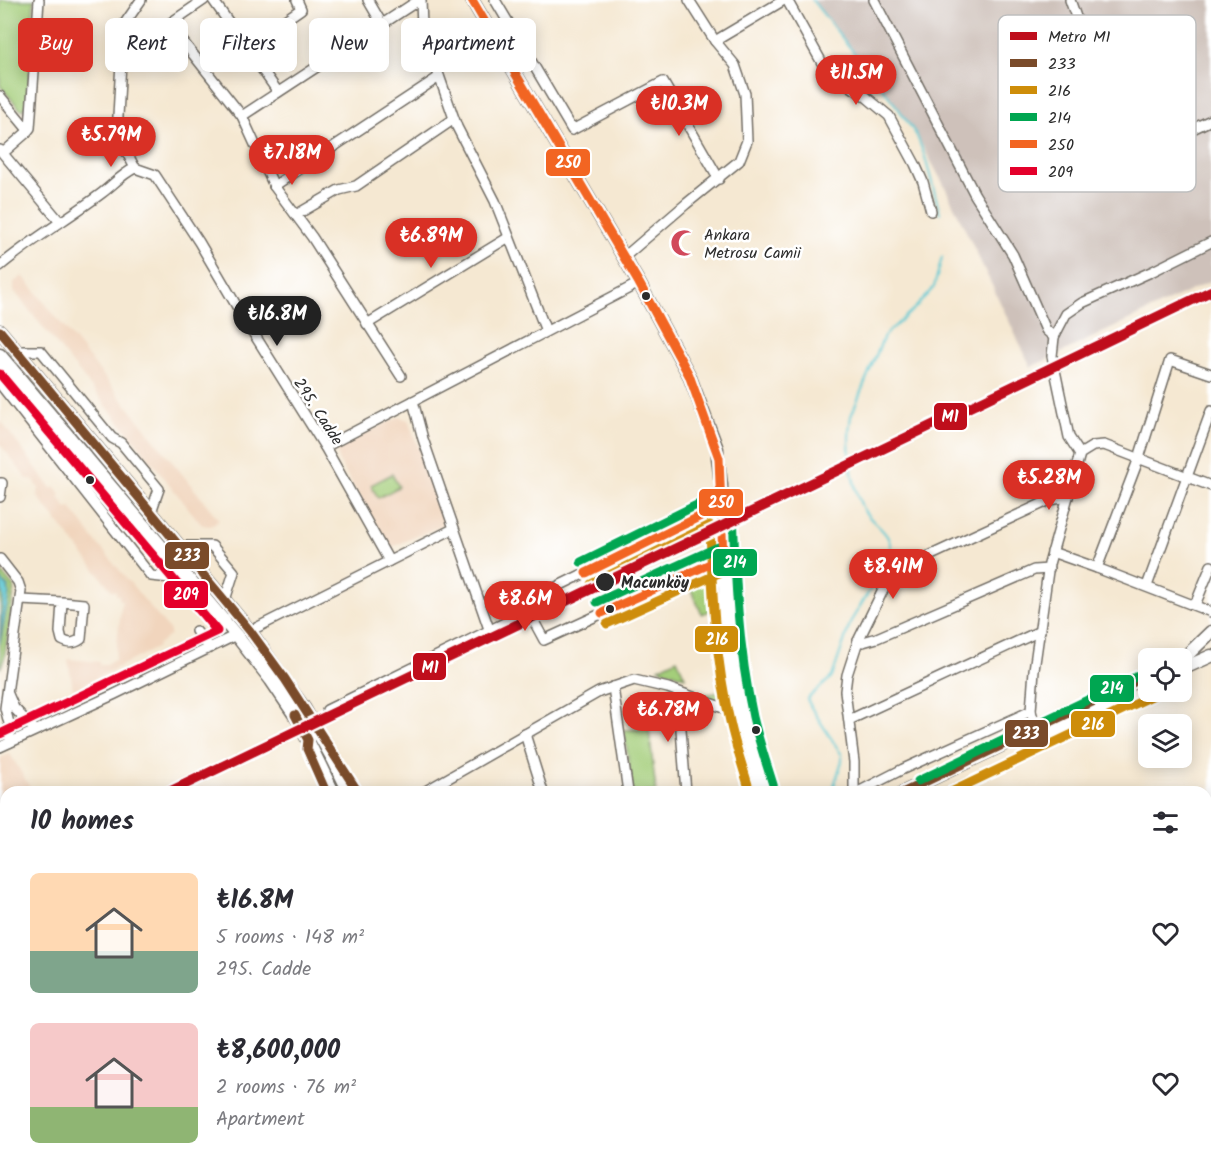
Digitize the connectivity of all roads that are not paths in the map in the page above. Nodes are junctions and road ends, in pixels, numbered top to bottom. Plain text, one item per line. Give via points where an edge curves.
1 (39, 0) edge
2 (142, 0) edge
3 (204, 0) edge
4 (213, 0) edge
5 (297, 0) edge
6 (368, 0) edge
7 (420, 0) edge
8 (472, 0) edge
9 (495, 0) edge
10 (689, 0) edge
11 (786, 0) edge
12 (874, 0) edge
13 (1070, 0) edge
14 (1075, 15) edge
15 (226, 18) edge
16 (288, 18) edge
17 (378, 18) edge
18 (389, 20) edge
19 (715, 41) junction
20 (264, 72) edge
21 (309, 72) edge
22 (440, 77) junction
23 (278, 92) junction
24 (0, 96) edge
25 (242, 116) junction
26 (454, 119) junction
27 (1211, 120) edge
28 (1196, 127) edge
29 (28, 130) junction
30 (2, 151) edge
31 (135, 168) junction
32 (719, 179) junction
33 (274, 186) junction
34 (931, 211) dead end
35 (296, 216) junction
36 (60, 222) junction
37 (509, 237) junction
38 (1211, 242) edge
39 (624, 258) junction
40 (0, 266) edge
41 (639, 283) junction
42 (367, 324) junction
43 (0, 331) edge
44 (546, 331) junction
45 (1054, 337) junction
46 (16, 351) junction
47 (1, 355) edge
48 (0, 369) edge
49 (1211, 374) edge
50 (401, 376) dead end
51 (0, 384) edge
52 (413, 400) junction
53 (1211, 411) edge
54 (326, 447) junction
55 (1080, 454) junction
56 (1139, 458) junction
57 (1188, 477) junction
58 (0, 483) edge
59 (1211, 486) edge
60 (0, 497) edge
61 (1068, 497) junction
62 (721, 506) junction
63 (151, 512) junction
64 (453, 529) junction
65 (180, 546) junction
66 (1052, 552) junction
67 (723, 558) junction
68 (0, 559) edge
69 (388, 561) junction
70 (1211, 566) edge
71 (1048, 568) junction
72 (1097, 568) junction
73 (189, 580) junction
74 (1147, 586) junction
75 (20, 600) junction
76 (225, 600) junction
77 (62, 602) junction
78 (1196, 605) junction
79 (529, 611) junction
80 (1211, 612) edge
81 (489, 629) junction
82 (196, 631) dead end
83 (250, 631) junction
84 (1040, 632) junction
85 (1211, 632) edge
86 (236, 635) junction
87 (858, 641) junction
88 (210, 648) junction
89 (1192, 650) edge
90 (1210, 657) edge
91 (1192, 665) edge
92 (1138, 680) edge
93 (613, 687) junction
94 (1138, 689) edge
95 (7, 692) junction
96 (678, 692) junction
97 (327, 710) dead end
98 (1031, 711) junction
99 (740, 714) junction
100 (21, 716) junction
101 (849, 720) junction
102 (4, 724) edge
103 (1036, 729) junction
104 (35, 730) junction
105 (318, 731) junction
106 (525, 734) junction
107 (972, 738) junction
108 (308, 740) junction
109 (10, 742) junction
110 (0, 747) edge
111 (981, 756) junction
112 (323, 786) edge
113 (330, 786) edge
114 (346, 786) edge
115 (354, 786) edge
116 (434, 786) edge
117 (541, 786) edge
118 (627, 786) edge
119 (686, 786) edge
120 (761, 786) edge
121 (856, 786) edge
122 (869, 786) edge
123 (917, 786) edge
124 (936, 786) edge

1 - 29 street
2 - 31 street via 123,26 117,134
3 - 25 street via 169,24
4 - 15 street
5 - 16 street via 301,9
6 - 17 street
7 - 18 street
7 - 22 street via 422,27
8 - 39 main road
9 - 32 street via 572,130 663,82
10 - 19 street
11 - 19 street
11 - 34 street via 826,70 889,116 915,164
12 - 45 street via 975,195 1013,255 1046,330
13 - 14 street
19 - 32 street via 735,65 745,94 747,141 739,161
20 - 23 street
21 - 23 street
22 - 26 street
22 - 33 street
23 - 25 street
24 - 29 street
25 - 33 street
26 - 35 street via 356,186 339,190
26 - 37 street
27 - 28 street
29 - 30 street
30 - 36 street
31 - 36 street
31 - 54 street, 295. Cadde via 155,175
32 - 39 street
33 - 35 street
35 - 42 street
36 - 40 street
37 - 42 street
37 - 44 street
38 - 45 street via 1077,306 1066,314
39 - 41 main road
41 - 44 street
41 - 62 main road via 689,375 717,449
42 - 50 street
43 - 46 main road
44 - 52 street
45 - 55 street via 1052,356 1069,437
46 - 63 main road
46 - 63 street via 41,351 112,438 122,443 159,489
47 - 48 street
47 - 73 main road
49 - 56 street via 1170,360
51 - 73 street via 151,576
52 - 54 street
52 - 64 street
53 - 57 street
54 - 69 street, 295. Cadde
55 - 56 street via 1104,445
55 - 61 street
56 - 57 street
56 - 72 street
57 - 59 street
57 - 74 street
58 - 60 street
61 - 66 street
61 - 87 street via 1050,500 899,570 887,582
62 - 67 main road
62 - 79 street via 524,603
63 - 65 main road
64 - 69 street
64 - 81 street
65 - 76 main road
65 - 76 street via 212,546 234,572
66 - 71 street
66 - 72 street
67 - 79 street via 544,640
67 - 99 main road via 728,638
68 - 75 street via 18,582
69 - 83 street
70 - 78 street
71 - 84 street
71 - 87 street via 1034,570 877,639
72 - 74 street
73 - 86 main road
74 - 78 street
75 - 77 street
75 - 95 street
76 - 83 main road
77 - 77 street via 62,640 76,643 81,639 84,604
78 - 80 street
79 - 81 street
81 - 97 street
82 - 88 street
83 - 105 main road
84 - 98 street
84 - 101 street
85 - 89 main road
86 - 88 street
86 - 108 main road via 271,680
87 - 101 street via 846,683
88 - 104 street
90 - 91 main road
92 - 103 main road
93 - 96 street via 634,680
93 - 106 street
93 - 118 street
94 - 124 main road
95 - 100 street
95 - 102 street
96 - 99 street
96 - 119 street
98 - 103 street
98 - 107 street
99 - 120 main road
100 - 102 street
100 - 104 street
101 - 121 street
102 - 109 street
103 - 111 main road
104 - 109 street
105 - 114 main road
105 - 115 main road
106 - 116 street
106 - 117 street
107 - 111 street
107 - 122 street
108 - 112 main road via 307,749
108 - 113 main road
109 - 110 street
111 - 123 main road

